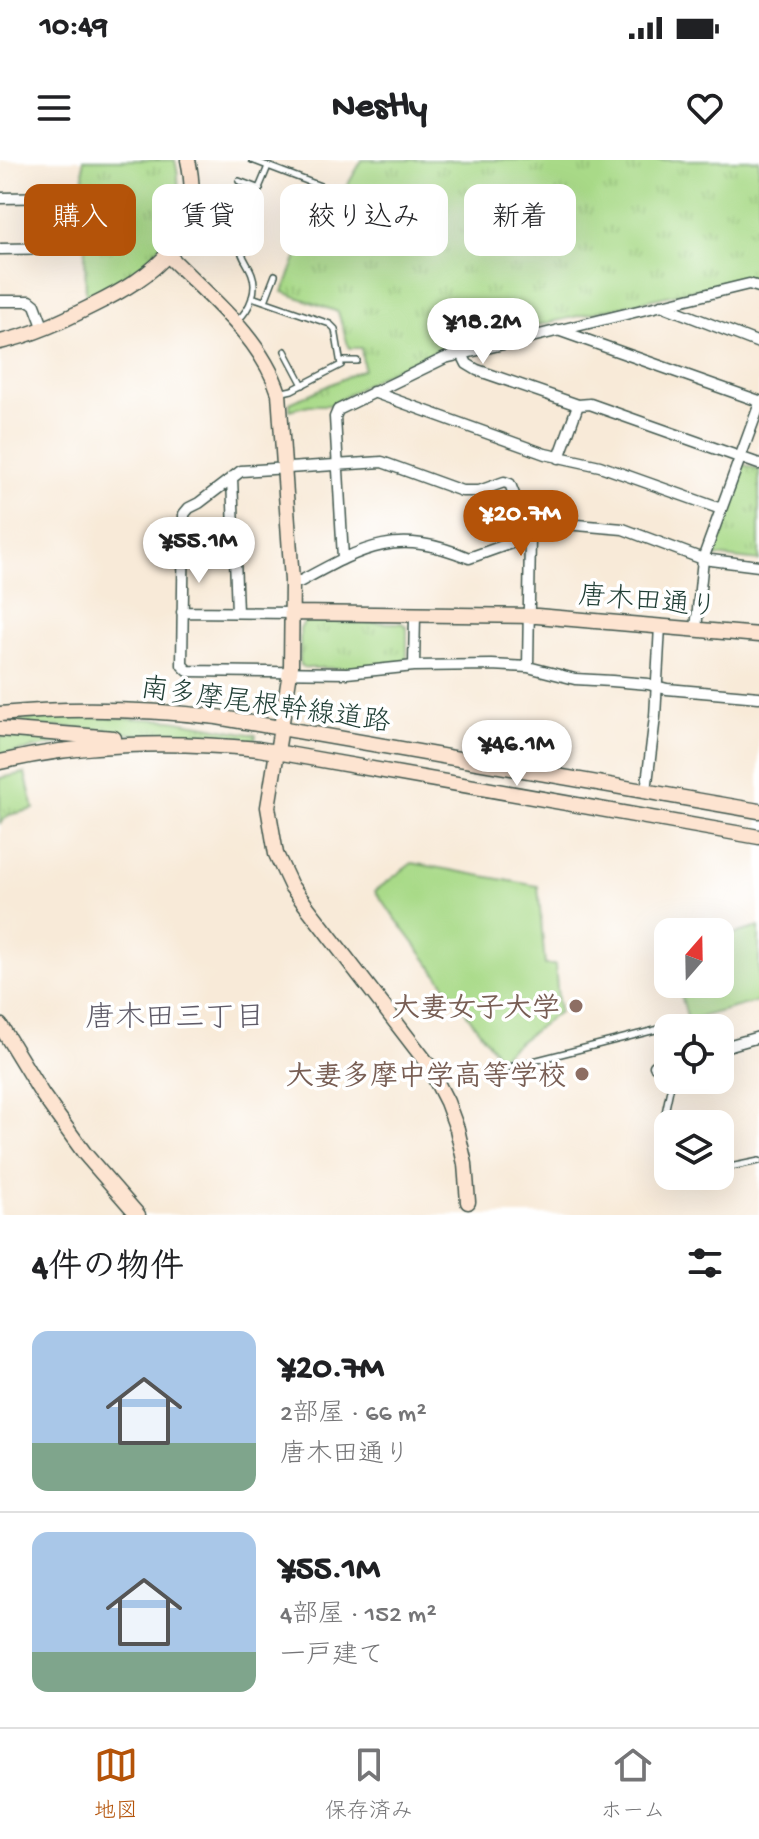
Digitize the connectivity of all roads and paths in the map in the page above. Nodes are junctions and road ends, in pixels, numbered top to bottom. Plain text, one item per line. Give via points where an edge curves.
1 (188, 160) edge
2 (252, 160) edge
3 (267, 164) edge
4 (239, 181) dead end
5 (191, 184) edge
6 (247, 184) edge
7 (261, 184) edge
8 (316, 184) edge
9 (0, 198) edge
10 (0, 249) edge
11 (167, 256) edge
12 (169, 256) edge
13 (243, 256) edge
14 (275, 275) dead end
15 (759, 287) edge
16 (252, 297) junction
17 (0, 301) edge
18 (265, 301) junction
19 (659, 304) junction
20 (234, 323) junction
21 (44, 329) junction
22 (557, 329) junction
23 (0, 342) edge
24 (759, 343) edge
25 (285, 351) dead end
26 (462, 354) junction
27 (341, 361) junction
28 (357, 361) dead end
29 (303, 385) junction
30 (373, 392) junction
31 (279, 393) junction
32 (759, 403) edge
33 (578, 405) junction
34 (559, 458) junction
35 (740, 458) junction
36 (759, 464) edge
37 (337, 465) junction
38 (285, 468) junction
39 (232, 477) junction
40 (721, 509) junction
41 (530, 536) junction
42 (343, 558) junction
43 (703, 559) junction
44 (759, 566) edge
45 (292, 581) junction
46 (182, 612) junction
47 (237, 612) junction
48 (292, 613) junction
49 (415, 615) junction
50 (528, 616) junction
51 (660, 626) junction
52 (696, 629) junction
53 (759, 635) edge
54 (414, 666) junction
55 (528, 667) junction
56 (291, 672) junction
57 (656, 687) junction
58 (759, 697) edge
59 (0, 714) edge
60 (281, 727) junction
61 (0, 729) edge
62 (158, 742) junction
63 (277, 752) junction
64 (0, 762) edge
65 (646, 791) junction
66 (759, 811) edge
67 (759, 837) edge
68 (0, 1025) edge
69 (654, 1031) edge
70 (759, 1037) edge
71 (734, 1044) edge
72 (502, 1069) dead end
73 (759, 1161) edge
74 (734, 1166) edge
75 (469, 1208) edge
76 (138, 1215) edge

1 - 5 main road
2 - 3 lane
3 - 7 lane
3 - 8 lane
4 - 6 lane
9 - 10 street via 69,197 74,244
11 - 21 main road via 126,289
12 - 20 main road
13 - 16 lane via 253,277
14 - 18 lane
15 - 19 street via 749,284
16 - 18 lane
16 - 20 lane
17 - 21 street via 30,301
18 - 27 lane via 333,326
19 - 22 street
19 - 24 street
20 - 31 main road via 267,363
21 - 23 main road
22 - 26 street
22 - 32 street
25 - 29 lane
26 - 30 street
26 - 33 street via 477,370
27 - 28 lane
27 - 29 lane
29 - 31 lane
30 - 34 street
30 - 37 street via 336,412
31 - 38 main road
32 - 35 street
33 - 34 street
33 - 35 street via 590,404
34 - 40 street via 600,466
35 - 36 street
35 - 40 street
37 - 38 street
37 - 41 street via 382,462 462,491 510,484
37 - 42 street
38 - 39 street via 241,471
38 - 45 main road
39 - 46 street via 184,514
39 - 47 street
40 - 43 street
41 - 42 street via 469,558 443,547 378,544
41 - 43 street via 565,524 623,529
41 - 50 street
42 - 45 street
43 - 44 street
43 - 52 street
45 - 48 main road
46 - 47 street
46 - 56 street via 185,670
47 - 48 street
48 - 49 main road, 唐木田通り
48 - 56 main road
49 - 50 main road, 唐木田通り
49 - 54 street
50 - 51 main road, 唐木田通り
50 - 55 street
51 - 52 main road, 唐木田通り
51 - 57 street
52 - 53 main road, 唐木田通り
54 - 55 street
54 - 56 street
55 - 57 street via 575,679
56 - 60 main road
57 - 58 street
57 - 65 street
59 - 60 main road, 南多摩尾根幹線道路 via 133,710
60 - 63 main road
60 - 65 main road, 南多摩尾根幹線道路
61 - 62 main road
62 - 63 main road, 南多摩尾根幹線道路
62 - 64 main road, 南多摩尾根幹線道路 via 84,747
63 - 67 main road, 南多摩尾根幹線道路
63 - 75 main road via 268,807 282,870 427,1063 457,1129
65 - 66 main road, 南多摩尾根幹線道路
68 - 76 main road via 85,1154
69 - 72 lane
70 - 71 street
73 - 74 lane

